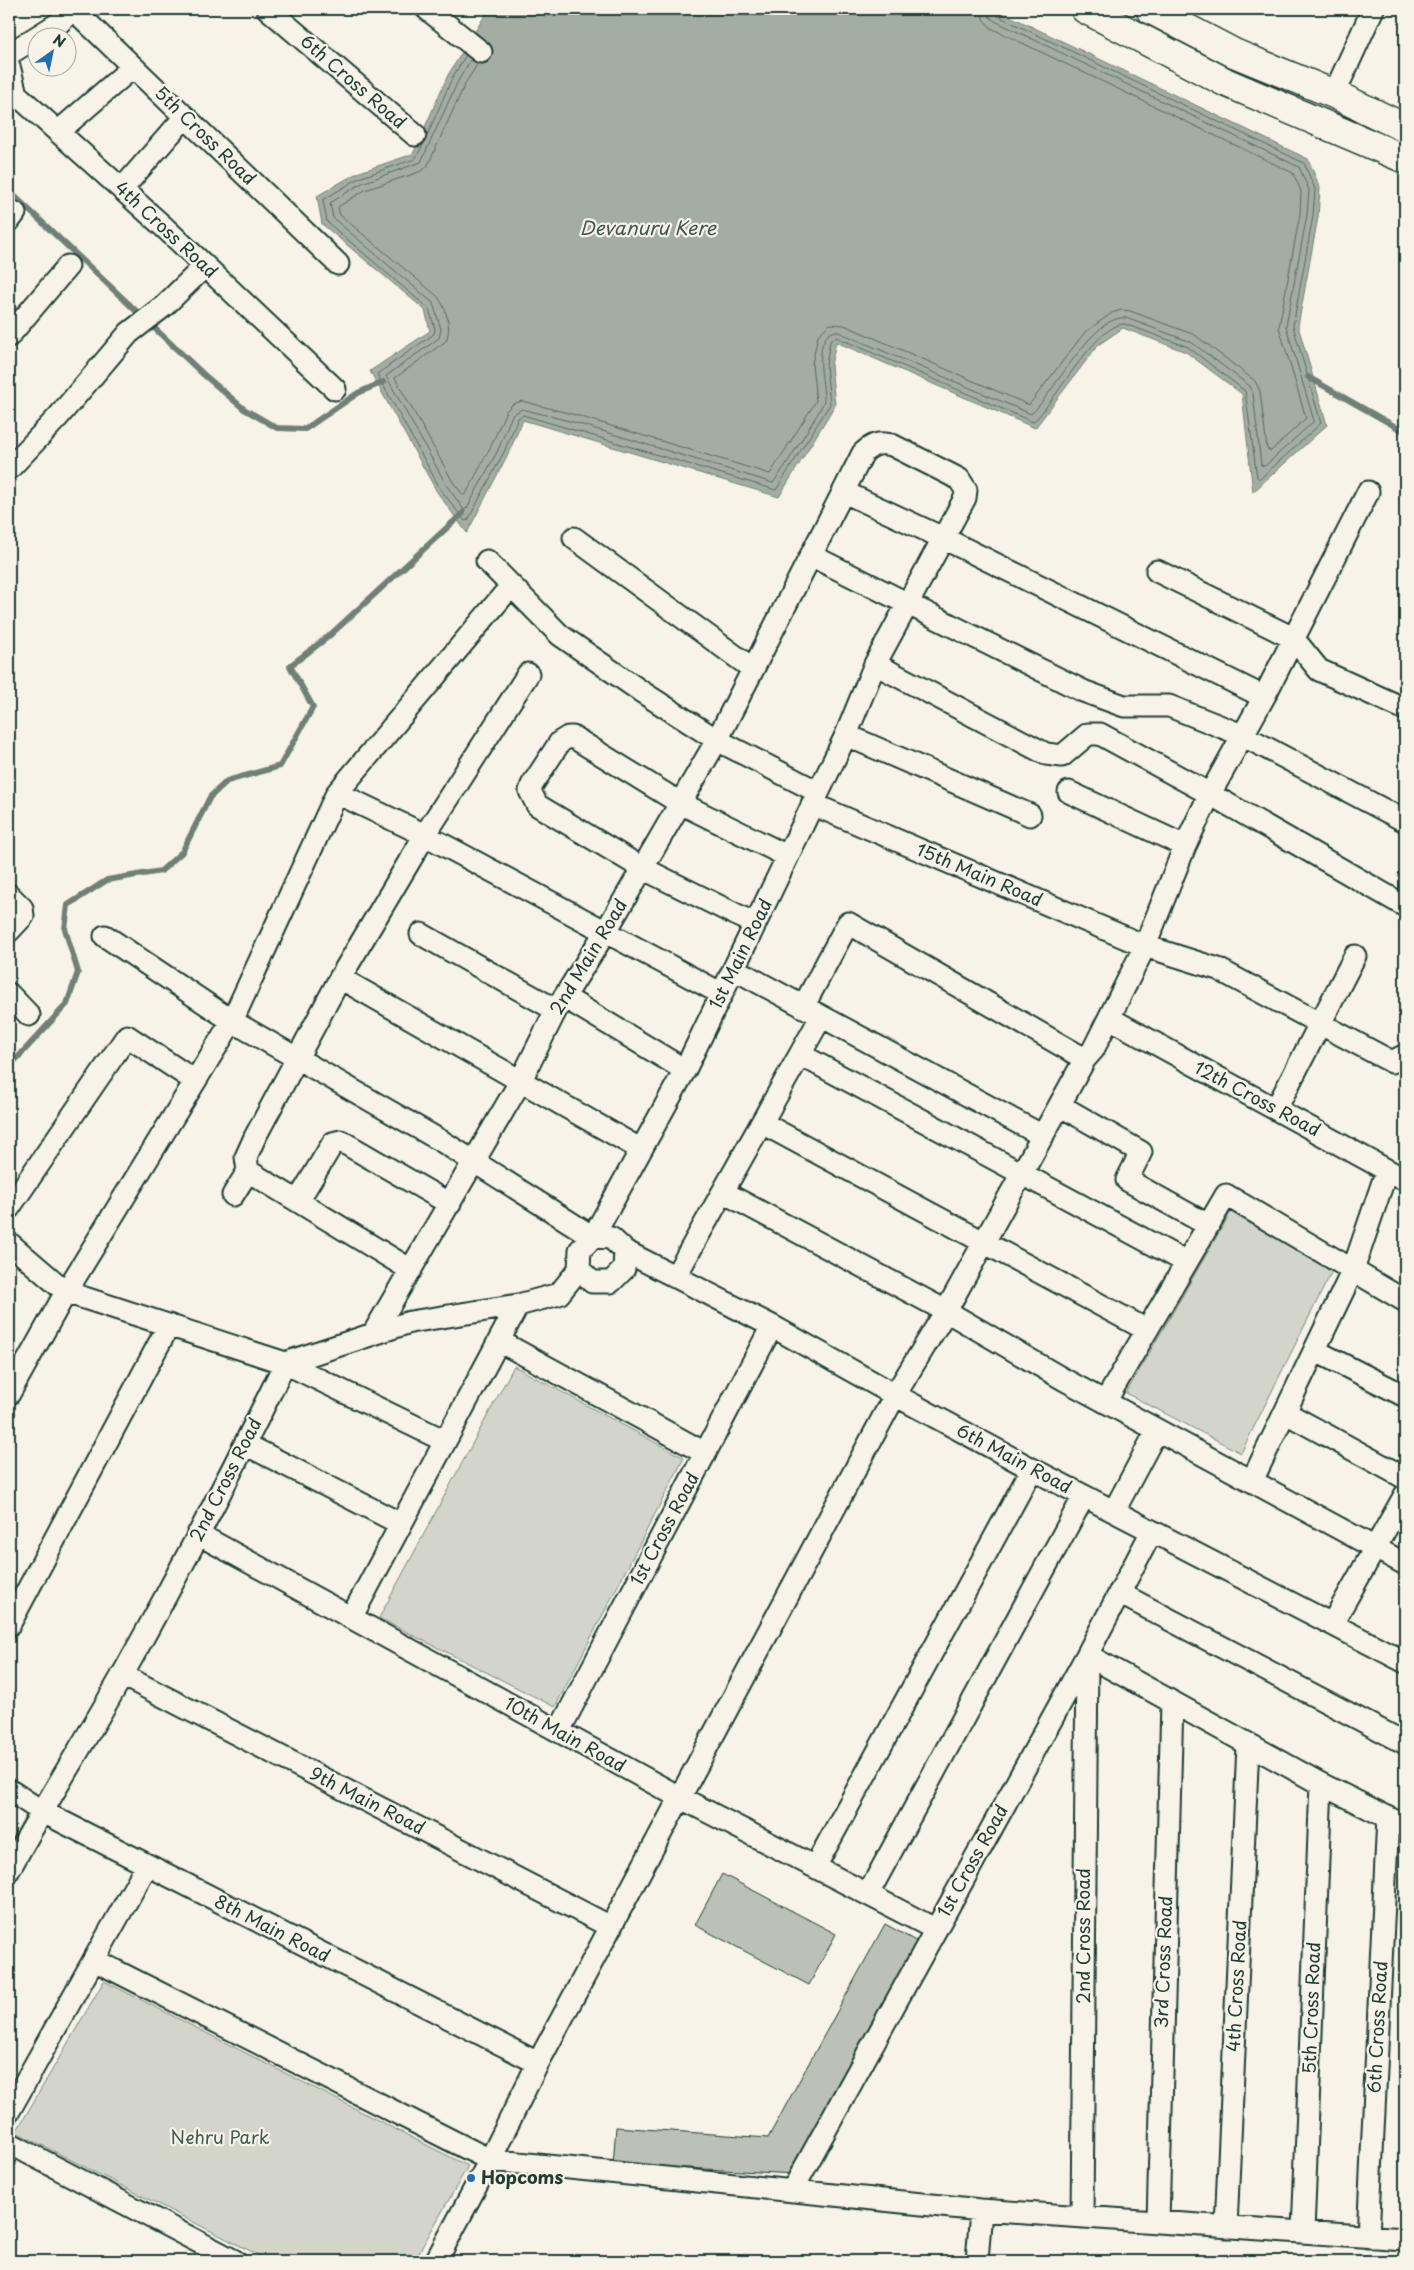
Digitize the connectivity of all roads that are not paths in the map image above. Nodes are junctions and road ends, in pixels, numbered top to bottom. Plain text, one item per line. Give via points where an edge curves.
1 (73, 9) edge
2 (268, 9) edge
3 (427, 9) edge
4 (1084, 9) edge
5 (1150, 9) edge
6 (1373, 9) edge
7 (481, 52) dead end
8 (9, 54) edge
9 (9, 66) edge
10 (133, 67) junction
11 (1334, 94) junction
12 (185, 117) junction
13 (1405, 128) edge
14 (58, 132) junction
15 (415, 135) dead end
16 (1405, 159) edge
17 (122, 189) junction
18 (338, 264) dead end
19 (68, 266) dead end
20 (205, 266) junction
21 (9, 336) edge
22 (335, 389) dead end
23 (9, 469) edge
24 (844, 492) junction
25 (1368, 492) dead end
26 (574, 538) dead end
27 (943, 538) junction
28 (812, 556) junction
29 (487, 561) dead end
30 (1157, 571) dead end
31 (511, 586) junction
32 (908, 604) junction
33 (1293, 638) junction
34 (875, 664) junction
35 (754, 669) junction
36 (528, 674) dead end
37 (1264, 697) junction
38 (1405, 710) edge
39 (846, 735) junction
40 (1242, 735) junction
41 (717, 740) junction
42 (1069, 792) dead end
43 (338, 793) junction
44 (1210, 794) junction
45 (815, 798) junction
46 (680, 803) junction
47 (1030, 815) dead end
48 (1405, 822) edge
49 (425, 835) junction
50 (1185, 846) junction
51 (787, 856) junction
52 (642, 868) junction
53 (9, 895) edge
54 (1405, 906) edge
55 (755, 924) junction
56 (9, 931) edge
57 (606, 931) junction
58 (421, 934) dead end
59 (105, 936) dead end
60 (1145, 946) junction
61 (1355, 956) dead end
62 (734, 969) junction
63 (340, 978) junction
64 (9, 994) edge
65 (722, 994) junction
66 (560, 1004) junction
67 (812, 1012) junction
68 (29, 1015) dead end
69 (1109, 1018) junction
70 (232, 1021) junction
71 (1320, 1024) junction
72 (1405, 1054) edge
73 (801, 1056) junction
74 (296, 1059) junction
75 (1085, 1059) junction
76 (685, 1070) junction
77 (195, 1080) junction
78 (520, 1082) junction
79 (1061, 1106) junction
80 (1276, 1110) junction
81 (762, 1123) junction
82 (1043, 1136) junction
83 (640, 1149) junction
84 (474, 1162) junction
85 (248, 1171) junction
86 (1022, 1174) junction
87 (1396, 1175) edge
88 (723, 1192) junction
89 (233, 1195) dead end
90 (298, 1201) junction
91 (450, 1204) junction
92 (9, 1208) edge
93 (1208, 1225) junction
94 (593, 1238) junction
95 (9, 1243) edge
96 (983, 1243) junction
97 (625, 1251) junction
98 (1186, 1262) junction
99 (580, 1269) junction
100 (411, 1270) junction
101 (1353, 1270) junction
102 (675, 1276) junction
103 (66, 1292) junction
104 (1405, 1301) edge
105 (518, 1305) junction
106 (946, 1311) junction
107 (169, 1325) junction
108 (772, 1326) junction
109 (1147, 1330) junction
110 (373, 1334) junction
111 (499, 1341) junction
112 (1316, 1351) junction
113 (285, 1363) junction
114 (9, 1394) edge
115 (895, 1395) junction
116 (1405, 1396) edge
117 (1106, 1402) junction
118 (1286, 1413) junction
119 (1157, 1430) junction
120 (445, 1441) junction
121 (245, 1444) junction
122 (705, 1453) junction
123 (1032, 1469) junction
124 (1405, 1478) edge
125 (1252, 1481) junction
126 (1405, 1495) edge
127 (1084, 1496) junction
128 (1114, 1512) junction
129 (401, 1524) junction
130 (1152, 1531) junction
131 (198, 1534) junction
132 (1375, 1548) junction
133 (1405, 1564) edge
134 (1119, 1593) junction
135 (352, 1618) junction
136 (1332, 1624) junction
137 (9, 1626) edge
138 (1086, 1655) junction
139 (1405, 1662) edge
140 (122, 1675) junction
141 (1172, 1702) junction
142 (558, 1731) junction
143 (1405, 1743) edge
144 (1248, 1745) junction
145 (1321, 1784) junction
146 (9, 1790) edge
147 (681, 1798) junction
148 (41, 1811) junction
149 (1396, 1822) edge
150 (147, 1865) junction
151 (815, 1867) junction
152 (9, 1870) edge
153 (868, 1894) junction
154 (611, 1927) junction
155 (935, 1929) junction
156 (94, 1960) junction
157 (538, 2064) junction
158 (9, 2111) edge
159 (9, 2143) edge
160 (490, 2160) junction
161 (792, 2191) junction
162 (981, 2210) junction
163 (1082, 2217) junction
164 (1158, 2222) junction
165 (1226, 2227) junction
166 (1303, 2232) junction
167 (1368, 2237) junction
168 (1405, 2239) edge
169 (235, 2261) edge
170 (436, 2261) edge
171 (977, 2261) edge

1 - 8 street via 58,23
1 - 10 street, 5th Cross Road
2 - 15 street, 6th Cross Road
3 - 7 street
4 - 16 street via 1225,82
5 - 11 street via 1234,53
6 - 11 street
9 - 14 street, 4th Cross Road via 16,94
10 - 12 street, 5th Cross Road
10 - 14 street
11 - 13 street
12 - 17 street
12 - 18 street, 5th Cross Road
14 - 17 street, 4th Cross Road
17 - 20 street, 4th Cross Road
19 - 21 street
20 - 22 street, 4th Cross Road
20 - 23 street via 164,306 129,333
24 - 27 street
24 - 27 street, 2nd Main Road via 863,453 880,442 892,445 964,484 965,498
24 - 28 street, 2nd Main Road
25 - 33 street
26 - 35 street
27 - 32 street, 1st Main Road
27 - 37 street
28 - 32 street
28 - 35 street, 2nd Main Road
29 - 31 street, 15th Main Road
30 - 33 street
31 - 41 street, 15th Main Road via 560,635
31 - 43 street
32 - 34 street, 1st Main Road
32 - 40 street via 1104,699 1124,706 1168,706
33 - 37 street
33 - 38 street via 1319,670
34 - 39 street, 1st Main Road
34 - 44 street via 1046,754 1062,756 1088,734 1100,734
35 - 41 street, 2nd Main Road
36 - 49 street
37 - 40 street
39 - 45 street, 1st Main Road
39 - 47 street
40 - 44 street
40 - 48 street
41 - 45 street, 15th Main Road
41 - 46 street, 2nd Main Road
42 - 50 street
43 - 49 street
43 - 70 street
44 - 50 street
44 - 54 street
45 - 51 street, 1st Main Road
45 - 60 street, 15th Main Road
46 - 51 street
46 - 52 street, 2nd Main Road
46 - 52 street via 568,736 560,742 532,785 530,791 537,805
49 - 57 street
49 - 63 street
50 - 60 street
51 - 55 street, 1st Main Road
52 - 55 street
52 - 57 street, 2nd Main Road
53 - 56 street via 22,908 23,916
55 - 62 street, 1st Main Road
57 - 65 street
57 - 66 street, 2nd Main Road
58 - 66 street
59 - 70 street
60 - 69 street
60 - 71 street, 15th Main Road via 1218,969
61 - 71 street
62 - 65 street, 1st Main Road
62 - 67 street
63 - 74 street
63 - 78 street
64 - 68 street
65 - 76 street, 1st Main Road
66 - 76 street
66 - 78 street, 2nd Main Road
67 - 73 street
67 - 75 street via 848,923
67 - 82 street
69 - 75 street
69 - 80 street, 12th Cross Road
70 - 74 street
70 - 77 street
71 - 72 street, 15th Main Road via 1392,1062
71 - 80 street
73 - 81 street
73 - 86 street
74 - 84 street
74 - 85 street via 250,1146 246,1157
75 - 79 street
76 - 83 street, 1st Main Road
77 - 92 street via 127,1036
77 - 103 street
78 - 83 street
78 - 84 street, 2nd Main Road
79 - 82 street
79 - 93 street via 1141,1152 1127,1180
80 - 87 street, 12th Cross Road
81 - 88 street
81 - 96 street
82 - 86 street
83 - 94 street, 1st Main Road
84 - 91 street, 2nd Main Road
84 - 94 street
85 - 89 street
85 - 90 street
86 - 96 street
86 - 98 street
87 - 101 street
88 - 102 street
88 - 106 street
90 - 91 street via 333,1142 341,1141
90 - 100 street
91 - 100 street, 2nd Main Road
93 - 98 street
93 - 101 street via 1226,1195
94 - 97 street via 611,1238
94 - 99 street via 580,1250
95 - 103 street
96 - 106 street
96 - 109 street
97 - 99 street via 624,1269 611,1282 592,1282
97 - 102 street, 6th Main Road
98 - 109 street
99 - 105 street via 559,1294
100 - 110 street, 2nd Main Road
101 - 104 street
101 - 112 street
102 - 108 street, 6th Main Road
103 - 107 street
103 - 114 street
105 - 110 street via 410,1322
105 - 111 street
106 - 115 street
106 - 117 street
107 - 113 street
107 - 137 street
108 - 115 street, 6th Main Road
108 - 122 street, 1st Cross Road
109 - 117 street
110 - 113 street
111 - 120 street
111 - 122 street
112 - 116 street
112 - 118 street
113 - 120 street
113 - 121 street, 2nd Cross Road
115 - 123 street, 6th Main Road
115 - 147 street
117 - 119 street
118 - 124 street
118 - 125 street
119 - 125 street
119 - 128 street
120 - 129 street
121 - 129 street
121 - 131 street, 2nd Cross Road
122 - 142 street, 1st Cross Road
123 - 127 street, 6th Main Road
123 - 151 street
125 - 132 street
126 - 132 street
127 - 128 street, 6th Main Road
127 - 153 street
128 - 130 street, 6th Main Road
129 - 135 street
130 - 134 street, 1st Cross Road
130 - 136 street, 6th Main Road
131 - 135 street, 10th Main Road
131 - 140 street, 2nd Cross Road
132 - 133 street
132 - 136 street
134 - 138 street, 1st Cross Road
134 - 143 street
135 - 142 street, 10th Main Road
136 - 139 street, 6th Main Road
138 - 141 street
138 - 155 street, 1st Cross Road
138 - 163 street, 2nd Cross Road
140 - 148 street, 2nd Cross Road
140 - 154 street, 9th Main Road
141 - 144 street
141 - 164 street, 3rd Cross Road
142 - 147 street, 10th Main Road
144 - 145 street
144 - 165 street, 4th Cross Road
145 - 149 street
145 - 166 street, 5th Cross Road
146 - 148 street, 8th Main Road
147 - 151 street, 10th Main Road
147 - 154 street
148 - 150 street, 8th Main Road
148 - 152 street, 2nd Cross Road
149 - 167 street, 6th Cross Road
150 - 156 street
150 - 157 street, 8th Main Road
151 - 153 street, 10th Main Road
153 - 155 street, 10th Main Road
154 - 157 street
155 - 161 street, 1st Cross Road
156 - 158 street
156 - 160 street
157 - 160 street
159 - 169 street
160 - 161 street
160 - 170 street
161 - 162 street
162 - 163 street
162 - 171 street
163 - 164 street
164 - 165 street
165 - 166 street
166 - 167 street
167 - 168 street

